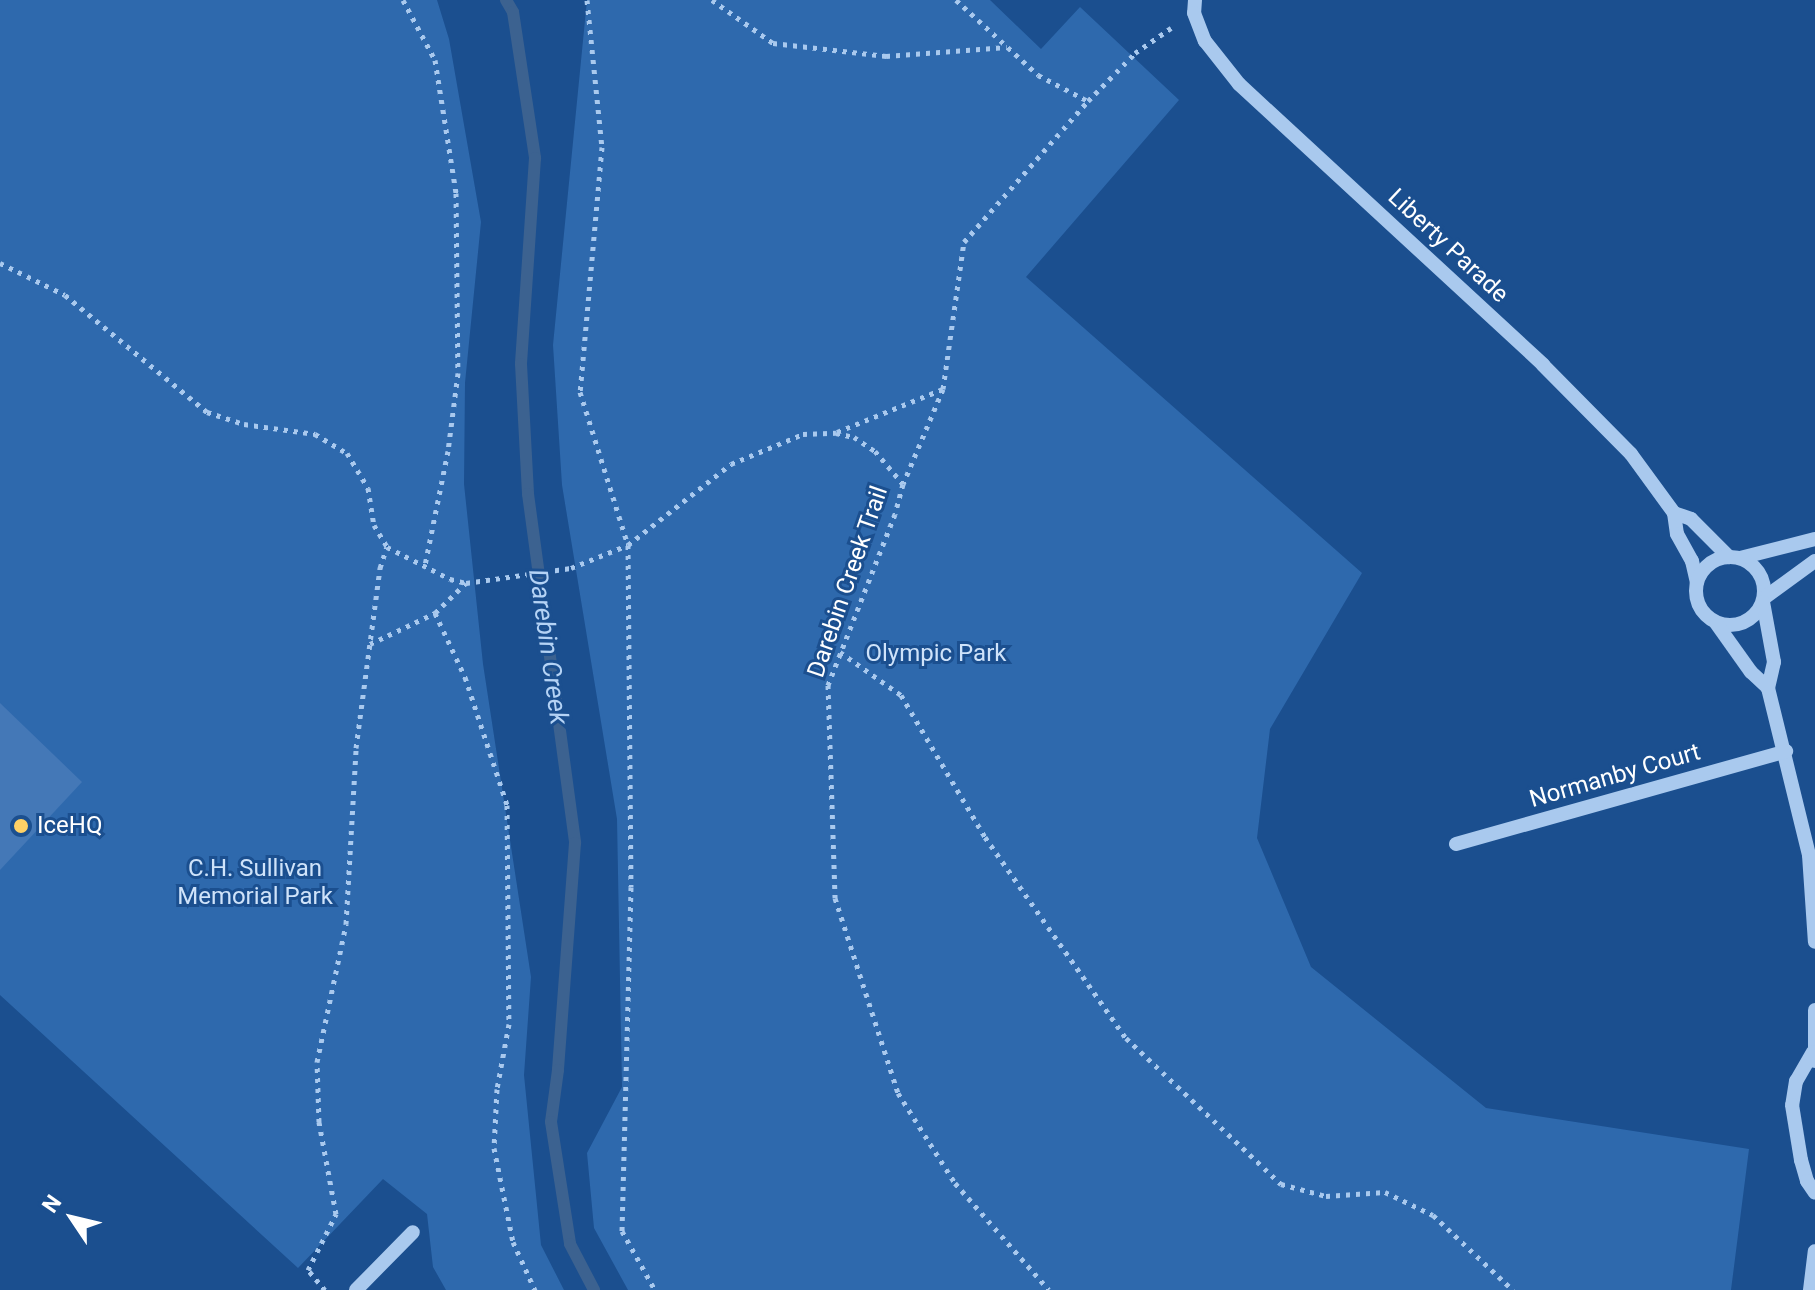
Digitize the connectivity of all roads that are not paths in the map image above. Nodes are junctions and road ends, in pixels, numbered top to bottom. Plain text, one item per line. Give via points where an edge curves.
1 (1194, 6) edge
2 (1674, 513) junction
3 (1815, 539) edge
4 (1735, 557) junction
5 (1815, 561) edge
6 (1697, 582) junction
7 (1763, 600) junction
8 (1715, 623) junction
9 (1768, 688) junction
10 (1786, 751) junction
11 (1456, 844) dead end
12 (1815, 942) edge
13 (1815, 1010) edge
14 (1814, 1057) edge
15 (1815, 1193) edge
16 (413, 1232) dead end
17 (1815, 1251) edge
18 (356, 1290) edge
19 (1810, 1290) edge

1 - 2 street, Liberty Parade via 1205,41 1239,84 1586,407 1631,454
2 - 4 street, Liberty Parade via 1691,519
2 - 6 street, Liberty Parade
3 - 4 street
4 - 6 street via 1713,561
4 - 7 street via 1760,574
5 - 7 street
6 - 8 street via 1701,610
7 - 8 street via 1744,623
7 - 9 street via 1774,662
8 - 9 street
9 - 10 street
10 - 11 street, Normanby Court
10 - 12 street via 1809,855
13 - 14 street
14 - 15 street via 1796,1081 1792,1105 1801,1160
16 - 18 street
17 - 19 street

